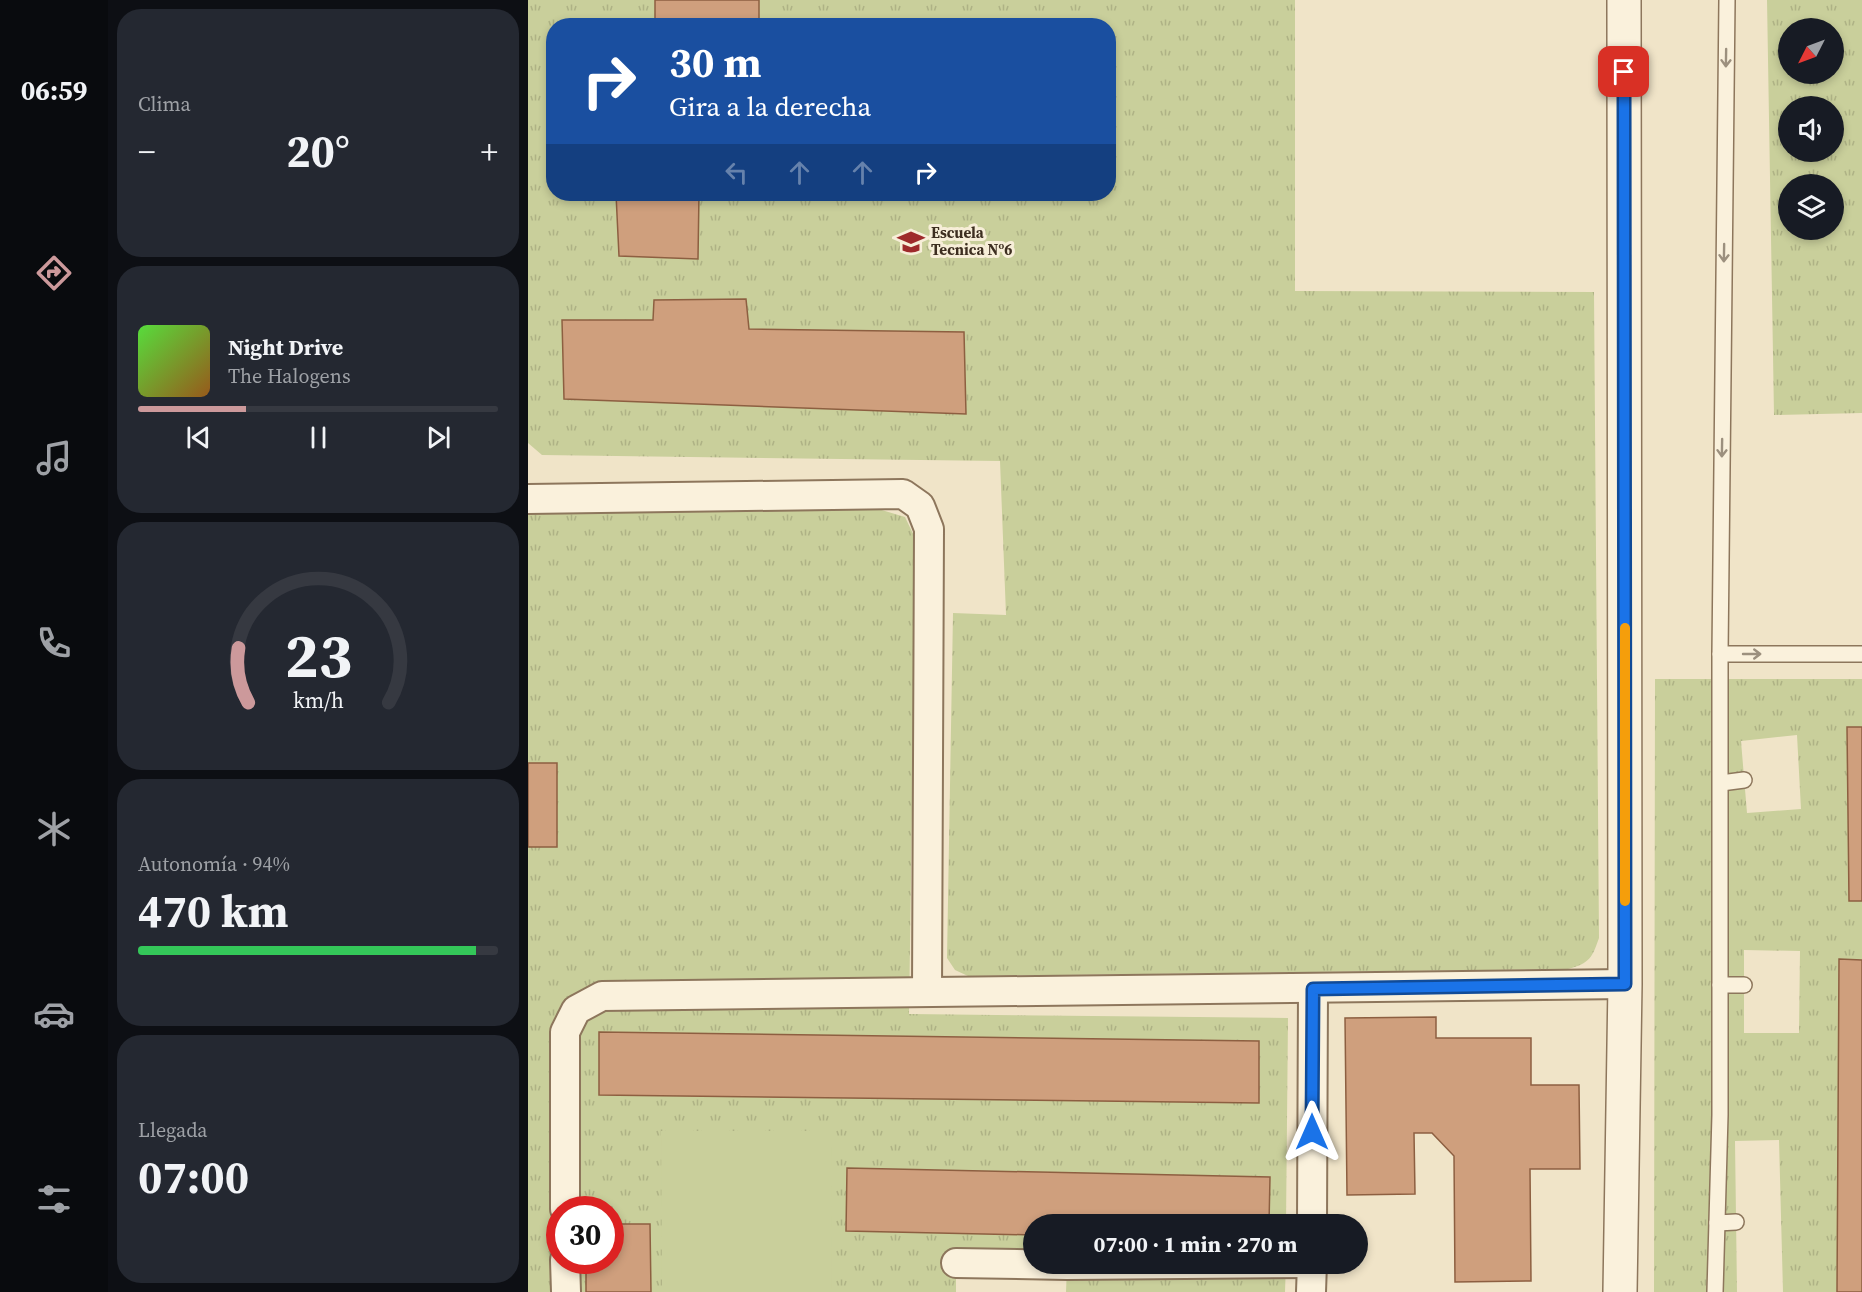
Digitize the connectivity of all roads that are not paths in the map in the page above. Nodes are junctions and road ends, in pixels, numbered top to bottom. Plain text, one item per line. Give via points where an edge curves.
1 (1624, 0) edge
2 (1726, 0) edge
3 (528, 499) edge
4 (1720, 654) junction
5 (1862, 654) edge
6 (1744, 780) dead end
7 (1721, 783) junction
8 (1625, 984) junction
9 (1720, 985) junction
10 (1744, 985) dead end
11 (1313, 989) junction
12 (927, 992) junction
13 (565, 1196) edge
14 (1312, 1214) edge
15 (1736, 1222) dead end
16 (1717, 1223) junction
17 (956, 1263) dead end
18 (1023, 1264) edge
19 (566, 1274) edge
20 (1312, 1274) edge
21 (566, 1292) edge
22 (1311, 1292) edge
23 (1620, 1292) edge
24 (1715, 1292) edge

1 - 8 street
2 -> 4 lane
3 - 12 street via 903,494 920,506 929,529
4 -> 5 lane
4 - 7 lane
6 - 7 lane
7 - 9 lane
8 - 11 street
8 - 23 street
9 - 10 lane
9 - 16 lane
11 - 12 street
11 - 14 street
12 - 13 street via 602,996 576,1010 565,1032
15 - 16 lane
16 - 24 lane
17 - 18 street
19 - 21 street
20 - 22 street

